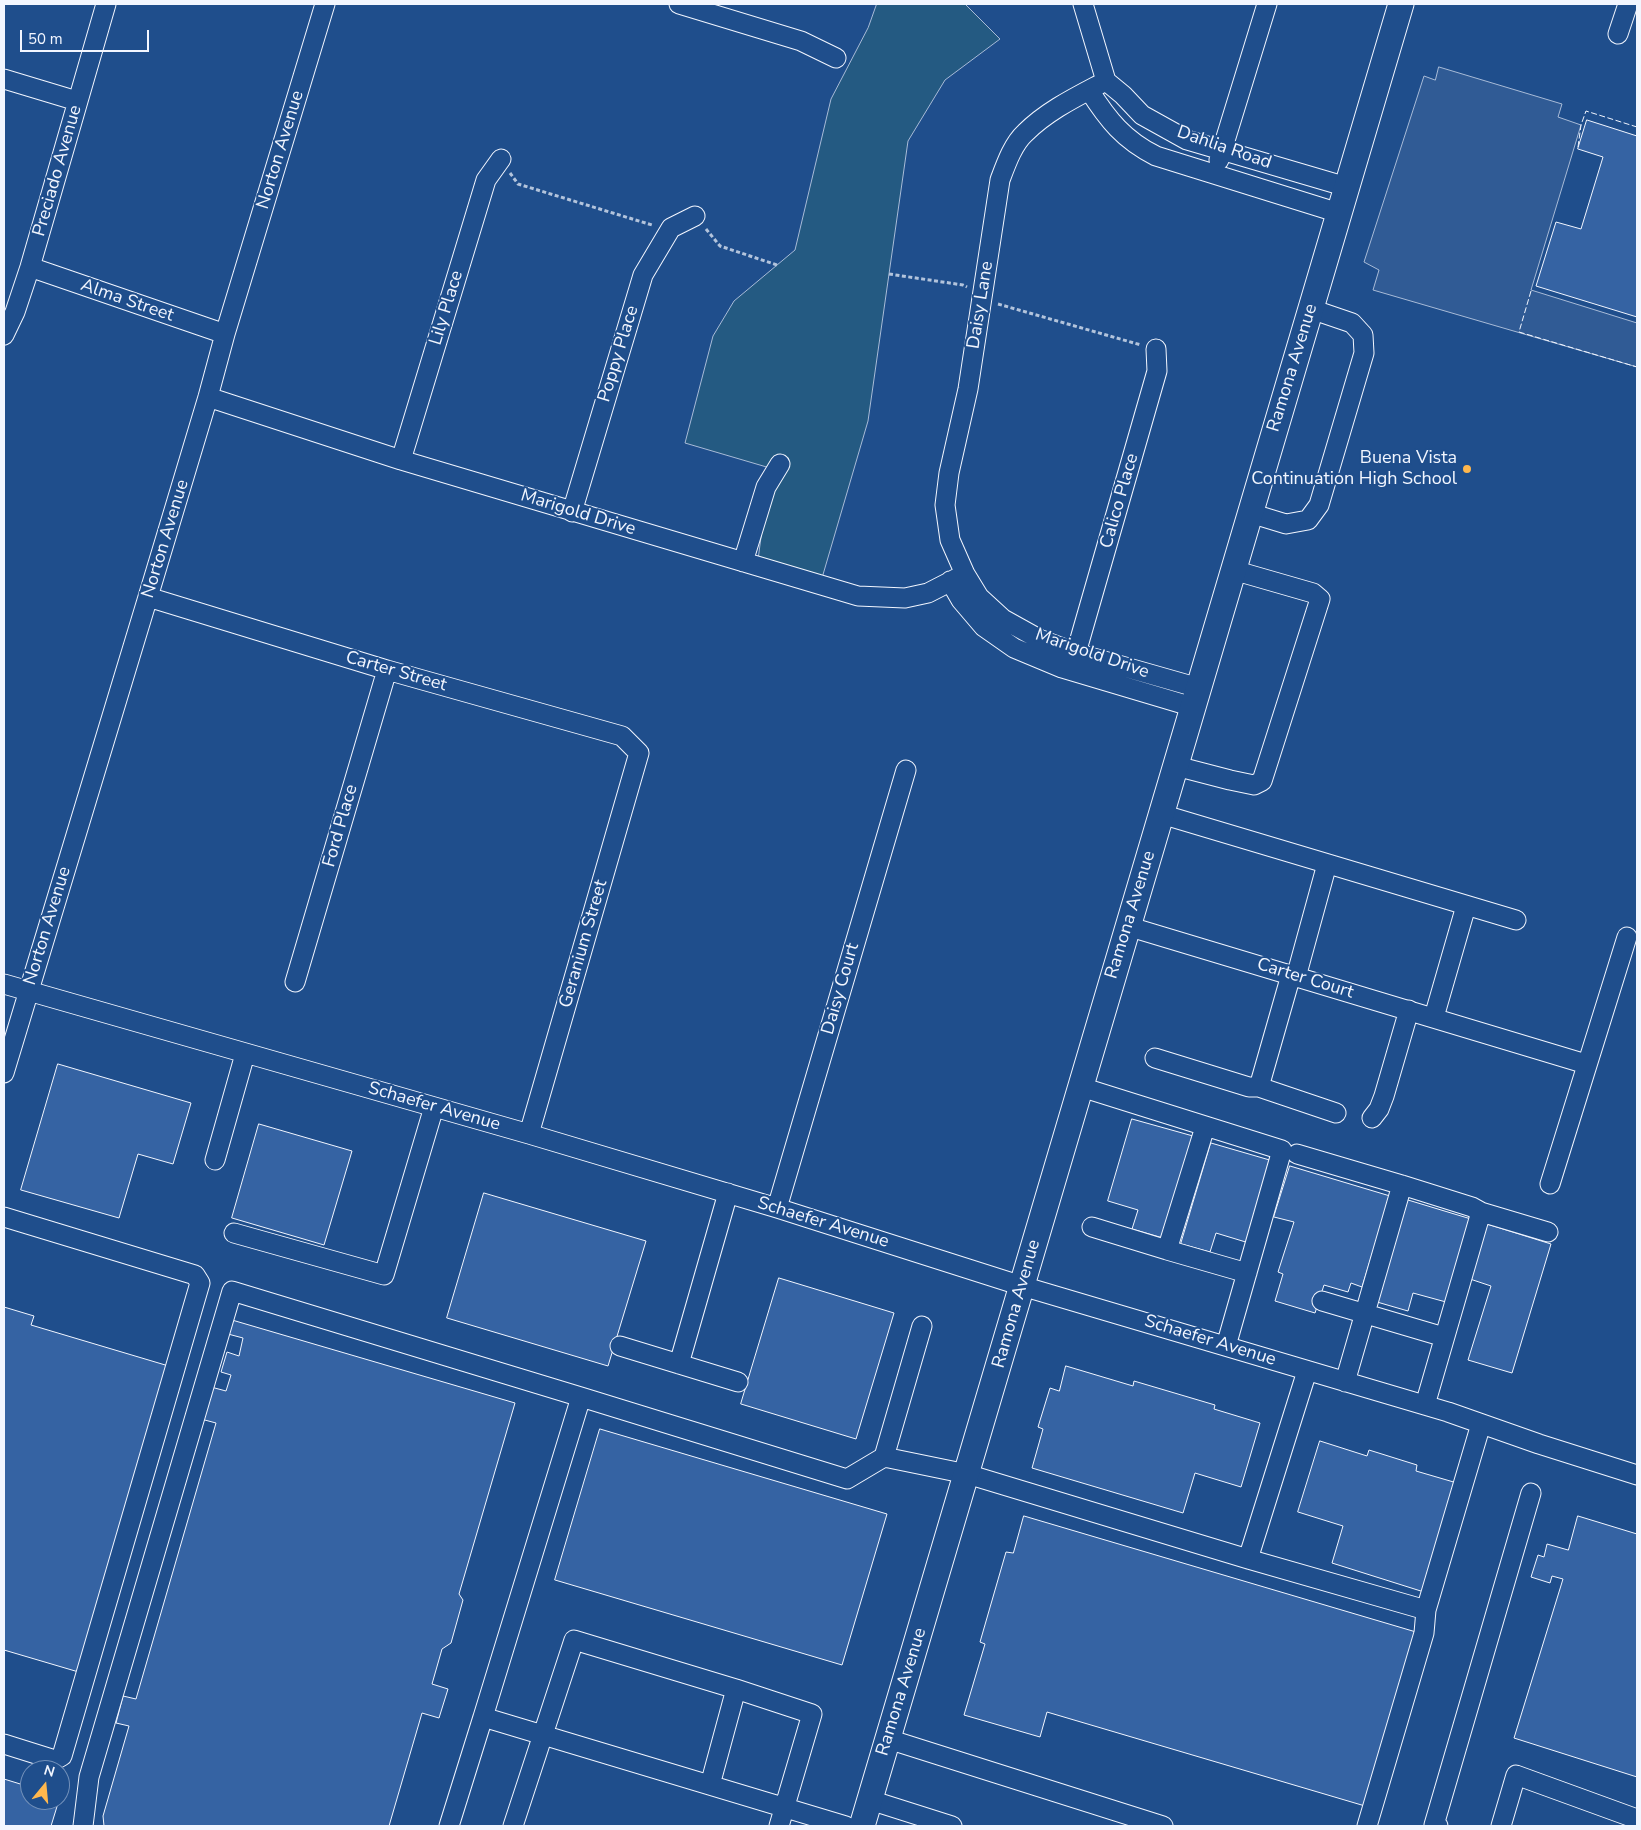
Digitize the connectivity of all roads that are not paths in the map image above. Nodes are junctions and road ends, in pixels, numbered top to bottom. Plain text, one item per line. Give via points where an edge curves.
1 (106, 4) edge
2 (325, 4) edge
3 (679, 4) edge
4 (1083, 4) edge
5 (1267, 4) edge
6 (1401, 4) edge
7 (1628, 4) edge
8 (1618, 34) dead end
9 (836, 58) dead end
10 (4, 79) edge
11 (1106, 81) junction
12 (1089, 90) junction
13 (77, 101) junction
14 (1222, 150) junction
15 (501, 159) road end
16 (1215, 175) junction
17 (1347, 187) junction
18 (1339, 213) junction
19 (695, 216) road end
20 (30, 267) junction
21 (1310, 309) junction
22 (225, 334) junction
23 (4, 336) edge
24 (1156, 349) road end
25 (208, 397) junction
26 (401, 460) junction
27 (780, 464) dead end
28 (572, 512) junction
29 (1250, 513) junction
30 (743, 562) junction
31 (1233, 570) junction
32 (957, 578) junction
33 (148, 597) junction
34 (1076, 653) junction
35 (387, 670) junction
36 (1196, 698) junction
37 (640, 753) joint
38 (1176, 766) junction
39 (906, 770) dead end
40 (1161, 814) junction
41 (1327, 864) junction
42 (1466, 906) junction
43 (1516, 920) dead end
44 (1128, 926) junction
45 (1627, 937) dead end
46 (1294, 976) junction
47 (295, 982) dead end
48 (4, 984) edge
49 (28, 992) junction
50 (1409, 1010) junction
51 (1434, 1018) junction
52 (245, 1054) junction
53 (1155, 1058) dead end
54 (1586, 1064) junction
55 (4, 1073) edge
56 (1081, 1087) junction
57 (1259, 1087) junction
58 (434, 1107) junction
59 (1336, 1113) dead end
60 (1372, 1118) dead end
61 (1205, 1127) junction
62 (529, 1134) junction
63 (1297, 1154) dead end
64 (215, 1160) dead end
65 (1550, 1184) dead end
66 (1402, 1185) junction
67 (728, 1194) junction
68 (777, 1208) junction
69 (1481, 1212) junction
70 (4, 1217) edge
71 (1092, 1227) dead end
72 (1548, 1232) dead end
73 (234, 1233) dead end
74 (1167, 1250) junction
75 (1247, 1273) junction
76 (1022, 1286) junction
77 (1322, 1301) dead end
78 (1364, 1313) junction
79 (922, 1326) dead end
80 (1444, 1337) junction
81 (620, 1346) dead end
82 (1226, 1346) junction
83 (679, 1364) junction
84 (1307, 1370) junction
85 (738, 1382) dead end
86 (1345, 1382) junction
87 (581, 1397) junction
88 (1425, 1405) junction
89 (1481, 1424) junction
90 (884, 1457) junction
91 (967, 1474) junction
92 (1637, 1475) edge
93 (1531, 1493) dead end
94 (1248, 1559) junction
95 (1426, 1610) junction
96 (736, 1689) junction
97 (483, 1717) junction
98 (542, 1734) junction
99 (888, 1738) junction
100 (4, 1744) edge
101 (710, 1785) junction
102 (870, 1800) junction
103 (785, 1808) junction
104 (1637, 1819) edge
105 (83, 1826) edge
106 (449, 1826) edge
107 (513, 1826) edge
108 (779, 1826) edge
109 (846, 1826) edge
110 (862, 1826) edge
111 (952, 1826) edge
112 (1163, 1826) edge
113 (1367, 1826) edge
114 (1438, 1826) edge
115 (1501, 1826) edge

1 - 13 street, Preciado Avenue
2 - 22 street, Norton Avenue
3 - 9 street via 801,40
4 - 11 street
5 - 14 street
6 - 17 main road, Ramona Avenue
7 - 8 street
10 - 13 street
11 - 12 street, Daisy Lane
11 - 14 street, Dahlia Road via 1142,115 1187,140
12 - 16 street, Dahlia Road via 1114,126 1142,149
12 - 32 street, Daisy Lane via 1066,102 1024,133 1000,180 968,389 945,505
13 - 20 street, Preciado Avenue
14 - 16 street
14 - 17 street, Dahlia Road
15 - 26 street, Lily Place via 486,180
16 - 18 street, Dahlia Road
17 - 18 main road, Ramona Avenue
18 - 21 main road, Ramona Avenue
19 - 28 street, Poppy Place via 671,228 643,275
20 - 22 street, Alma Street
20 - 23 street, Preciado Avenue
21 - 29 main road, Ramona Avenue
21 - 29 street via 1352,323 1363,335 1364,353 1319,505 1308,520 1286,524
22 - 25 street, Norton Avenue
24 - 34 street, Calico Place via 1157,371
25 - 26 street, Marigold Drive
25 - 33 street, Norton Avenue
26 - 28 street, Marigold Drive
27 - 30 street via 766,487
28 - 30 street, Marigold Drive
29 - 31 main road, Ramona Avenue
30 - 32 street, Marigold Drive via 858,596 906,598 928,593
31 - 36 main road, Ramona Avenue
31 - 38 street via 1313,593 1320,600 1262,781 1254,785
32 - 34 street, Marigold Drive via 1003,619 1039,639
32 - 36 street, Marigold Drive via 966,606 984,627 1014,648 1062,668
33 - 35 street, Carter Street
33 - 49 street, Norton Avenue
34 - 36 street, Marigold Drive
35 - 37 street, Carter Street via 622,736
35 - 47 street, Ford Place
36 - 38 main road, Ramona Avenue
37 - 62 street, Geranium Street
38 - 40 main road, Ramona Avenue
39 - 68 street, Daisy Court
40 - 41 street
40 - 44 main road, Ramona Avenue
41 - 42 street
41 - 46 street
42 - 43 street
42 - 51 street
44 - 46 street, Carter Court
44 - 56 main road, Ramona Avenue
45 - 54 street
46 - 50 street, Carter Court
46 - 57 street
48 - 49 street, Schaefer Avenue
49 - 52 street, Schaefer Avenue
49 - 55 street, Norton Avenue
50 - 51 street, Carter Court
50 - 60 street via 1384,1096
51 - 54 street, Carter Court
52 - 58 street, Schaefer Avenue
52 - 64 street
53 - 57 street via 1249,1087
54 - 65 street
56 - 61 street
56 - 76 main road, Ramona Avenue
57 - 59 street
58 - 62 street, Schaefer Avenue
58 - 73 street via 384,1275
61 - 74 street
61 - 75 street via 1282,1150
62 - 67 street, Schaefer Avenue
63 - 66 street
66 - 69 street
66 - 78 street
67 - 68 street, Schaefer Avenue
67 - 83 street
68 - 76 street, Schaefer Avenue
69 - 72 street
69 - 80 street
70 - 100 street via 195,1275 200,1283 62,1756 55,1760
71 - 74 street
74 - 75 street
75 - 82 street
76 - 82 street, Schaefer Avenue
76 - 91 main road, Ramona Avenue
77 - 78 street
78 - 80 street
78 - 86 street
79 - 90 street
80 - 88 street
81 - 83 street
82 - 84 street, Schaefer Avenue
83 - 85 street
84 - 86 street, Schaefer Avenue
84 - 94 street
86 - 88 street, Schaefer Avenue
87 - 90 street via 847,1479
87 - 97 street
87 - 105 street via 232,1291 89,1777
88 - 89 street, Schaefer Avenue
89 - 92 street, Schaefer Avenue
89 - 95 street
90 - 91 street
91 - 94 street
91 - 99 main road, Ramona Avenue
93 - 114 street via 1434,1825
94 - 95 street
95 - 113 street via 1424,1633
96 - 98 street via 574,1640
96 - 101 street
96 - 103 street via 812,1714
97 - 98 street
97 - 106 street
98 - 101 street
98 - 107 street
99 - 102 main road, Ramona Avenue
99 - 112 street
101 - 103 street
102 - 110 main road, Ramona Avenue
102 - 111 street
103 - 108 street
103 - 109 street
104 - 115 street via 1516,1776

